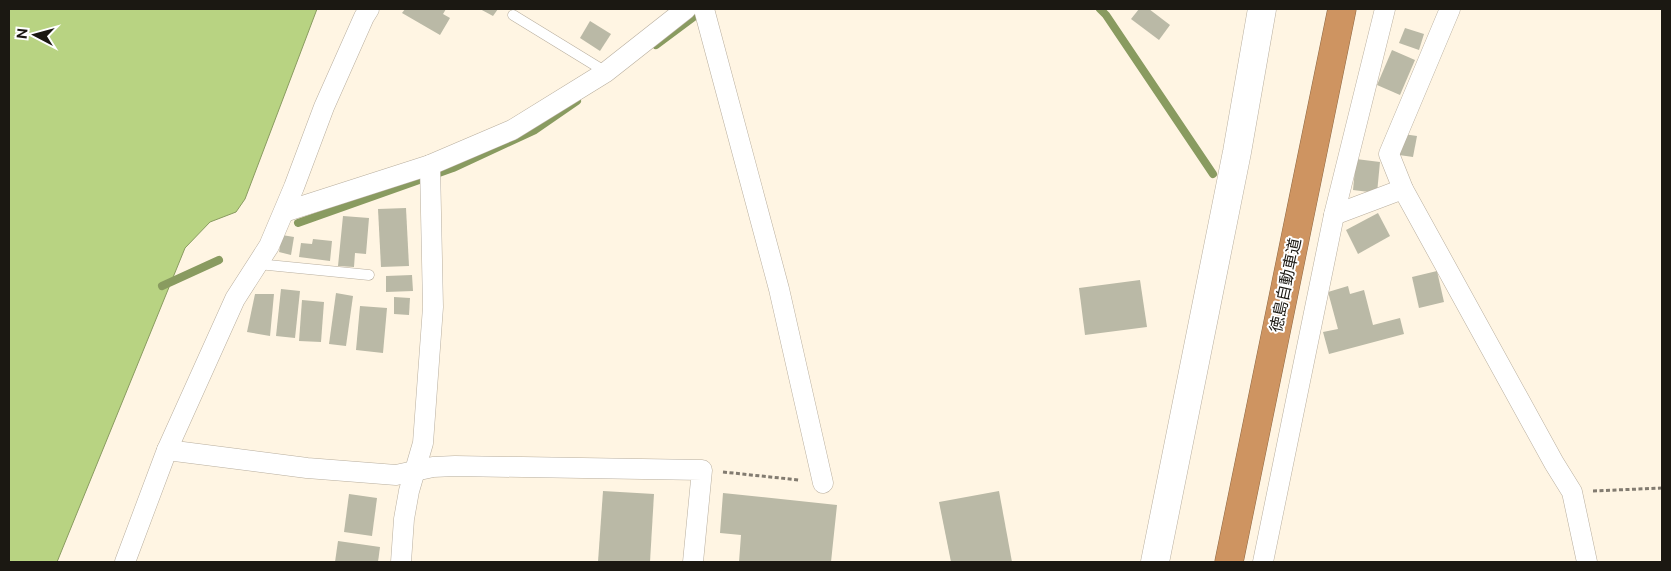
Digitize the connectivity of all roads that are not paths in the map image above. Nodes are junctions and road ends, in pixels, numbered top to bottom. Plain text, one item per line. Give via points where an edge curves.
1 (369, 9) edge
2 (686, 9) edge
3 (1262, 9) edge
4 (1342, 9) edge
5 (1385, 9) edge
6 (1450, 9) edge
7 (705, 12) edge
8 (513, 15) dead end
9 (606, 72) junction
10 (431, 173) junction
11 (1403, 189) junction
12 (284, 212) junction
13 (1334, 215) junction
14 (258, 264) junction
15 (369, 275) dead end
16 (167, 450) junction
17 (415, 471) junction
18 (823, 483) road end
19 (124, 562) edge
20 (401, 562) edge
21 (693, 562) edge
22 (1155, 562) edge
23 (1229, 562) edge
24 (1263, 562) edge
25 (1587, 562) edge

1 - 12 street via 324,107
2 - 9 street
3 - 22 street via 1237,152
4 - 23 highway, 徳島自動車道
5 - 13 street
6 - 11 street via 1389,154
7 - 18 street via 780,289
8 - 9 lane
9 - 10 street via 512,130
10 - 12 street
10 - 17 street via 433,307 423,443
11 - 13 street
11 - 25 street via 1572,492
12 - 14 street
13 - 24 street
14 - 15 lane
14 - 16 street via 235,299
16 - 17 street via 306,468 396,475
16 - 19 street
17 - 20 street via 404,519
17 - 21 street via 455,466 702,470

